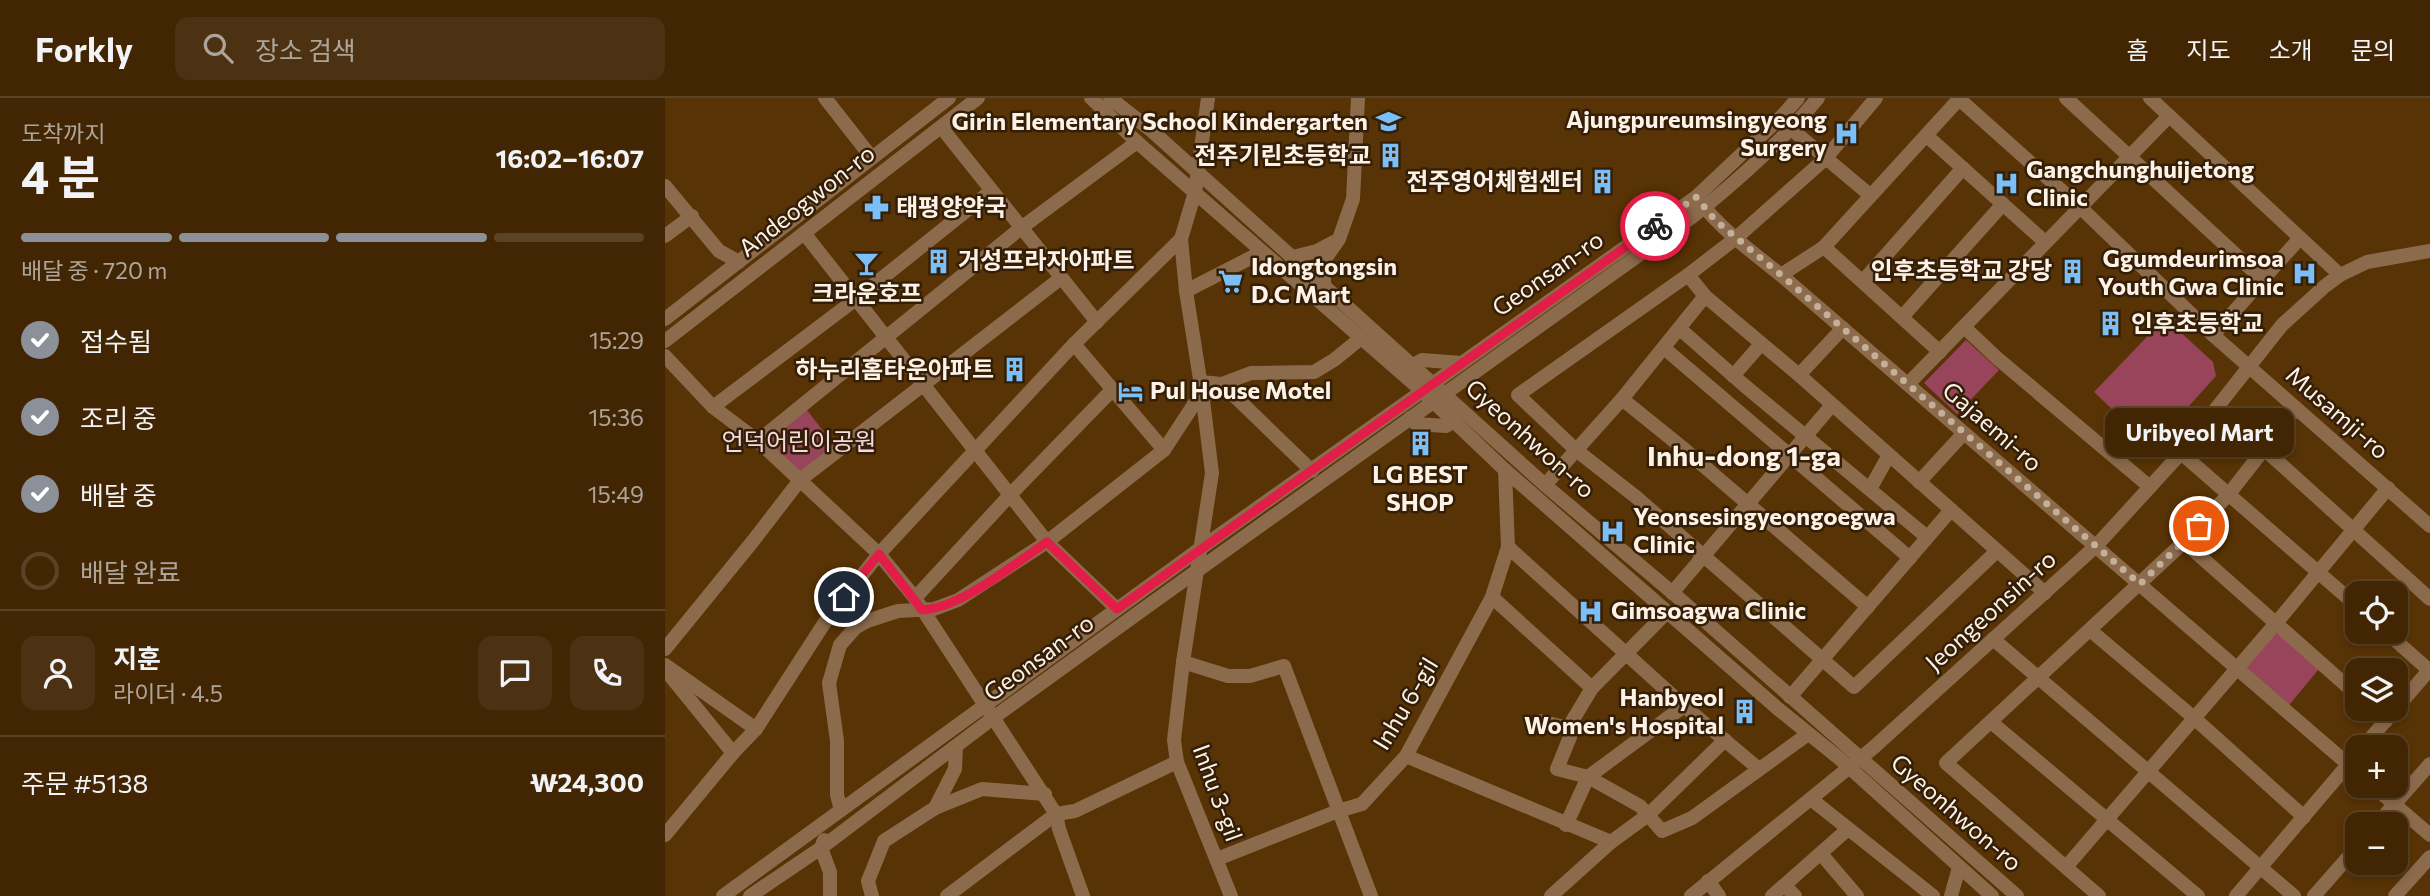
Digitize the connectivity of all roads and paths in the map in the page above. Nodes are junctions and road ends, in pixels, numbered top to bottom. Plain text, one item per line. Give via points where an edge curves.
1 (825, 98) edge
2 (949, 98) edge
3 (978, 98) edge
4 (1091, 98) edge
5 (1110, 98) edge
6 (1208, 98) edge
7 (1358, 98) edge
8 (1798, 98) edge
9 (1818, 98) edge
10 (1876, 98) edge
11 (1959, 98) edge
12 (2150, 98) edge
13 (2071, 103) edge
14 (2169, 116) junction
15 (941, 127) junction
16 (1790, 128) junction
17 (1927, 135) junction
18 (1137, 142) junction
19 (2129, 156) junction
20 (871, 158) junction
21 (1825, 159) junction
22 (1963, 168) junction
23 (1198, 173) junction
24 (665, 186) edge
25 (991, 191) junction
26 (1195, 191) junction
27 (1870, 195) junction
28 (1700, 202) junction
29 (2003, 204) junction
30 (2080, 207) junction
31 (692, 216) junction
32 (1021, 228) junction
33 (804, 233) junction
34 (665, 236) edge
35 (1736, 238) junction
36 (2300, 238) junction
37 (1181, 239) junction
38 (2045, 242) junction
39 (1825, 247) junction
40 (2430, 251) edge
41 (1262, 252) junction
42 (1322, 254) junction
43 (1293, 257) junction
44 (739, 262) junction
45 (1688, 275) junction
46 (1781, 275) junction
47 (2340, 275) junction
48 (1061, 278) junction
49 (2262, 279) junction
50 (1863, 281) junction
51 (1324, 284) junction
52 (1186, 291) junction
53 (1705, 296) junction
54 (856, 299) junction
55 (1902, 317) junction
56 (665, 318) edge
57 (1097, 322) junction
58 (1964, 327) junction
59 (1843, 328) junction
60 (1679, 329) junction
61 (2213, 335) junction
62 (886, 337) junction
63 (1361, 338) junction
64 (665, 341) edge
65 (1074, 344) junction
66 (1765, 347) junction
67 (1664, 348) junction
68 (1940, 352) junction
69 (665, 356) edge
70 (1462, 363) junction
71 (1413, 365) junction
72 (2250, 368) junction
73 (1799, 375) junction
74 (1733, 376) junction
75 (923, 384) junction
76 (1222, 384) junction
77 (1908, 384) junction
78 (1201, 387) junction
79 (1427, 387) junction
80 (1113, 389) junction
81 (1439, 397) junction
82 (1622, 399) junction
83 (1832, 405) junction
84 (713, 407) junction
85 (2296, 408) junction
86 (1410, 418) junction
87 (1454, 421) junction
88 (1964, 433) junction
89 (1805, 436) junction
90 (758, 441) junction
91 (2264, 449) junction
92 (1164, 450) junction
93 (1576, 450) junction
94 (976, 452) junction
95 (2181, 453) junction
96 (1889, 455) junction
97 (1789, 456) junction
98 (1505, 470) junction
99 (1312, 471) junction
100 (800, 480) junction
101 (1919, 482) junction
102 (1545, 485) junction
103 (2151, 487) junction
104 (2388, 488) junction
105 (1870, 489) junction
106 (2229, 494) junction
107 (1010, 495) junction
108 (1748, 504) junction
109 (1951, 510) junction
110 (2430, 526) edge
111 (2352, 531) junction
112 (1927, 537) junction
113 (1047, 542) junction
114 (2184, 542) junction
115 (1508, 547) junction
116 (2096, 547) junction
117 (1201, 548) junction
118 (1997, 551) junction
119 (879, 554) junction
120 (1704, 556) junction
121 (1910, 558) junction
122 (2318, 571) junction
123 (1197, 572) junction
124 (2140, 584) junction
125 (1672, 593) junction
126 (2045, 593) junction
127 (2345, 595) edge
128 (1492, 597) junction
129 (2430, 599) edge
130 (919, 604) junction
131 (1868, 607) junction
132 (1117, 609) junction
133 (1667, 612) junction
134 (2277, 622) junction
135 (2090, 630) junction
136 (1993, 639) junction
137 (2400, 644) edge
138 (665, 649) edge
139 (1627, 654) junction
140 (1823, 659) junction
141 (1183, 662) junction
142 (665, 667) edge
143 (2236, 667) junction
144 (2430, 670) edge
145 (2039, 678) junction
146 (2345, 684) edge
147 (1593, 688) junction
148 (2408, 695) edge
149 (1790, 697) junction
150 (984, 705) junction
151 (1684, 706) junction
152 (993, 718) junction
153 (2193, 718) junction
154 (1540, 721) dead end
155 (2385, 721) edge
156 (1991, 722) junction
157 (1568, 728) junction
158 (756, 729) junction
159 (1808, 734) junction
160 (2373, 735) edge
161 (1725, 740) junction
162 (956, 746) junction
163 (733, 753) junction
164 (1406, 756) junction
165 (2345, 757) edge
166 (1177, 762) junction
167 (1855, 763) junction
168 (2430, 764) edge
169 (1759, 769) junction
170 (2148, 771) junction
171 (2345, 774) edge
172 (1588, 777) junction
173 (1045, 794) junction
174 (2388, 798) edge
175 (1811, 799) junction
176 (2395, 804) junction
177 (935, 808) junction
178 (1338, 811) junction
179 (2388, 812) edge
180 (837, 814) junction
181 (1056, 814) junction
182 (1648, 815) junction
183 (2304, 817) junction
184 (2107, 818) junction
185 (1566, 825) junction
186 (1848, 829) junction
187 (665, 835) edge
188 (2430, 835) edge
189 (1611, 842) junction
190 (821, 848) junction
191 (1822, 855) junction
192 (2430, 857) edge
193 (1217, 859) junction
194 (2345, 861) edge
195 (1959, 867) junction
196 (2066, 867) junction
197 (2260, 867) junction
198 (1708, 881) junction
199 (1790, 891) edge
200 (723, 896) edge
201 (750, 896) edge
202 (830, 896) edge
203 (872, 896) edge
204 (947, 896) edge
205 (1083, 896) edge
206 (1231, 896) edge
207 (1371, 896) edge
208 (1551, 896) edge
209 (1691, 896) edge
210 (1719, 896) edge
211 (1772, 896) edge
212 (1857, 896) edge
213 (1933, 896) edge
214 (1951, 896) edge
215 (1993, 896) edge
216 (2017, 896) edge
217 (2099, 896) edge
218 (2198, 896) edge
219 (2236, 896) edge
220 (2294, 896) edge
221 (2314, 896) edge
222 (2396, 896) edge

1 - 20 street
2 - 20 street, Andeogwon-ro
3 - 15 street, Andeogwon-ro
4 - 18 street, Gyeonhwon-ro
5 - 23 street, Gyeonhwon-ro
6 - 23 street
7 - 42 street via 1353,199 1339,239
8 - 28 street, Geonsan-ro
9 - 16 street, Geonsan-ro
10 - 21 street
11 - 17 street
11 - 30 street, Musamji-ro
12 - 14 street
13 - 19 street
14 - 19 street
14 - 36 street
15 - 25 street
15 - 33 street, Andeogwon-ro
16 - 21 street
16 - 28 street, Geonsan-ro
17 - 22 street
17 - 27 street
18 - 26 street, Gyeonhwon-ro
18 - 32 street
19 - 30 street
19 - 49 street
20 - 44 street, Andeogwon-ro
21 - 27 street
21 - 35 street
22 - 29 street
22 - 50 street
23 - 26 street
23 - 43 street, Gyeonhwon-ro
24 - 31 street
25 - 32 street
25 - 54 street
26 - 37 street
26 - 41 street, Gyeonhwon-ro
27 - 39 street
28 - 35 street, Gajaemi-ro
28 - 70 street, Geonsan-ro
28 - 81 street, Geonsan-ro
29 - 38 street
29 - 55 street
30 - 38 street
30 - 61 street, Musamji-ro
31 - 34 street
31 - 44 street via 719,251
32 - 48 street
32 - 62 street
33 - 54 street
33 - 64 street, Andeogwon-ro
35 - 45 street
35 - 46 street, Gajaemi-ro
36 - 47 street
36 - 49 street
37 - 52 street, Inhu 3-gil
37 - 57 street
38 - 58 street
39 - 46 street
39 - 50 street
40 - 47 street, Jeongeonsin-ro via 2367,262
41 - 52 street
41 - 63 street, Gyeonhwon-ro
42 - 43 street
42 - 51 street
43 - 51 street, Gyeonhwon-ro
44 - 56 street, Andeogwon-ro
45 - 53 street
45 - 93 street via 1518,395
46 - 59 street, Gajaemi-ro
47 - 72 street, Jeongeonsin-ro via 2282,325
48 - 57 street
48 - 75 street
49 - 61 street
50 - 55 street
51 - 71 street, Gyeonhwon-ro
52 - 78 street, Inhu 3-gil
53 - 60 street
53 - 66 street
54 - 62 street
54 - 84 street
55 - 68 street
57 - 65 street
58 - 68 street
58 - 103 street
59 - 73 street
59 - 77 street, Gajaemi-ro
60 - 67 street
60 - 74 street
61 - 72 street, Musamji-ro
62 - 75 street
62 - 90 street
63 - 76 street via 1314,372 1251,373
63 - 79 street, Gyeonhwon-ro
65 - 80 street
65 - 94 street
66 - 73 street
66 - 74 street
67 - 82 street
67 - 97 street
68 - 77 street
69 - 84 street
70 - 71 street via 1422,360
70 - 79 street, Geonsan-ro
71 - 79 street, Gyeonhwon-ro
72 - 85 street, Musamji-ro
72 - 95 street, Jeongeonsin-ro
73 - 83 street
74 - 89 street
75 - 94 street
75 - 100 street
76 - 78 street
76 - 99 street
77 - 88 street, Gajaemi-ro
78 - 92 street
78 - 117 street, Inhu 3-gil via 1212,473
79 - 81 street, Gyeonhwon-ro
79 - 99 street, Geonsan-ro
80 - 92 street
80 - 107 street
81 - 86 street, Geonsan-ro
81 - 87 street, Gyeonhwon-ro
81 - 102 street, Gyeonhwon-ro
82 - 93 street
82 - 108 street
83 - 89 street
83 - 96 street
84 - 90 street
85 - 91 street
85 - 104 street, Musamji-ro
86 - 87 street via 1416,424 1446,426
86 - 123 street, Geonsan-ro
87 - 98 street, Gyeonhwon-ro
88 - 101 street
88 - 116 street, Gajaemi-ro
89 - 97 street
89 - 105 street
90 - 100 street
91 - 106 street
91 - 111 street
92 - 113 street
93 - 102 street
93 - 120 street
94 - 107 street
94 - 119 street
95 - 103 street, Jeongeonsin-ro
95 - 106 street
96 - 101 street
96 - 105 street
97 - 108 street
97 - 121 street
98 - 115 street, Inhu 6-gil
98 - 133 street, Gyeonhwon-ro
99 - 117 street, Geonsan-ro
100 - 119 street
100 - 138 street
101 - 109 street
102 - 125 street, Gyeonhwon-ro
103 - 116 street, Jeongeonsin-ro
104 - 110 street, Musamji-ro
104 - 111 street
105 - 112 street
106 - 114 street
106 - 122 street
107 - 113 street
107 - 130 street
108 - 120 street
108 - 131 street
109 - 112 street
109 - 118 street
111 - 122 street
111 - 129 street
112 - 121 street
113 - 130 street via 958,600 934,609
113 - 132 street
114 - 124 street
114 - 134 street
115 - 128 street, Inhu 6-gil
115 - 139 street
116 - 124 street, Gajaemi-ro
116 - 126 street, Jeongeonsin-ro
117 - 123 street, Inhu 3-gil
117 - 132 street, Geonsan-ro
118 - 126 street
118 - 140 street via 1854,687
119 - 130 street
119 - 158 street via 827,619
120 - 125 street
120 - 140 street
121 - 131 street
122 - 127 street
122 - 134 street
123 - 141 street, Inhu 3-gil
123 - 152 street, Geonsan-ro
124 - 135 street
124 - 143 street, Gajaemi-ro
125 - 149 street, Gyeonhwon-ro
126 - 136 street, Jeongeonsin-ro
128 - 147 street
128 - 164 street, Inhu 6-gil
130 - 150 street
130 - 180 street via 867,621 840,645 829,683 837,741
131 - 140 street
132 - 150 street, Geonsan-ro
133 - 139 street
133 - 159 street, Gyeonhwon-ro
134 - 143 street
134 - 146 street
135 - 145 street
135 - 153 street
136 - 145 street
136 - 167 street, Jeongeonsin-ro
137 - 144 street
139 - 147 street
139 - 151 street
140 - 149 street
141 - 166 street, Inhu 3-gil via 1174,740
141 - 178 street via 1228,676 1249,676 1284,666
142 - 158 street
142 - 163 street
143 - 153 street
143 - 165 street, Gajaemi-ro
144 - 148 street
145 - 156 street
145 - 170 street
147 - 157 street
149 - 167 street, Gyeonhwon-ro
150 - 152 street
150 - 180 street, Geonsan-ro
151 - 161 street
151 - 172 street
152 - 162 street, Geonsan-ro
152 - 173 street
153 - 170 street
153 - 183 street
154 - 157 street
155 - 160 street
156 - 184 street
156 - 196 street via 1946,763
157 - 172 street via 1570,737 1557,769
158 - 163 street
159 - 167 street, Gyeonhwon-ro
159 - 169 street
161 - 169 street
161 - 182 street
162 - 177 street via 955,769
162 - 190 street, Geonsan-ro
163 - 187 street
164 - 178 street, Inhu 6-gil via 1362,804
164 - 185 street
166 - 181 street via 1075,811
166 - 193 street, Inhu 3-gil
167 - 175 street, Jeongeonsin-ro
167 - 195 street, Gyeonhwon-ro
167 - 216 street, Gyeonhwon-ro
168 - 176 street
169 - 182 street via 1692,817 1662,831
170 - 184 street
170 - 197 street
171 - 183 street
172 - 182 street
172 - 185 street
173 - 177 street via 982,789
173 - 181 street
174 - 176 street
175 - 186 street
175 - 198 street, Jeongeonsin-ro
176 - 179 street
176 - 188 street
177 - 203 street via 884,841 868,881
178 - 193 street, Inhu 6-gil
178 - 207 street
180 - 190 street
180 - 200 street, Geonsan-ro
181 - 204 street
181 - 205 street
182 - 189 street
183 - 197 street
184 - 196 street
184 - 218 street
185 - 189 street
186 - 191 street
186 - 213 street
189 - 208 street
190 - 201 street, Geonsan-ro
190 - 202 street
191 - 199 street
191 - 212 street
192 - 222 street
193 - 206 street, Inhu 3-gil
194 - 221 street
195 - 214 street
195 - 215 street, Gyeonhwon-ro
196 - 217 street
197 - 219 street
197 - 220 street
198 - 209 street, Jeongeonsin-ro
198 - 210 street
199 - 211 street

